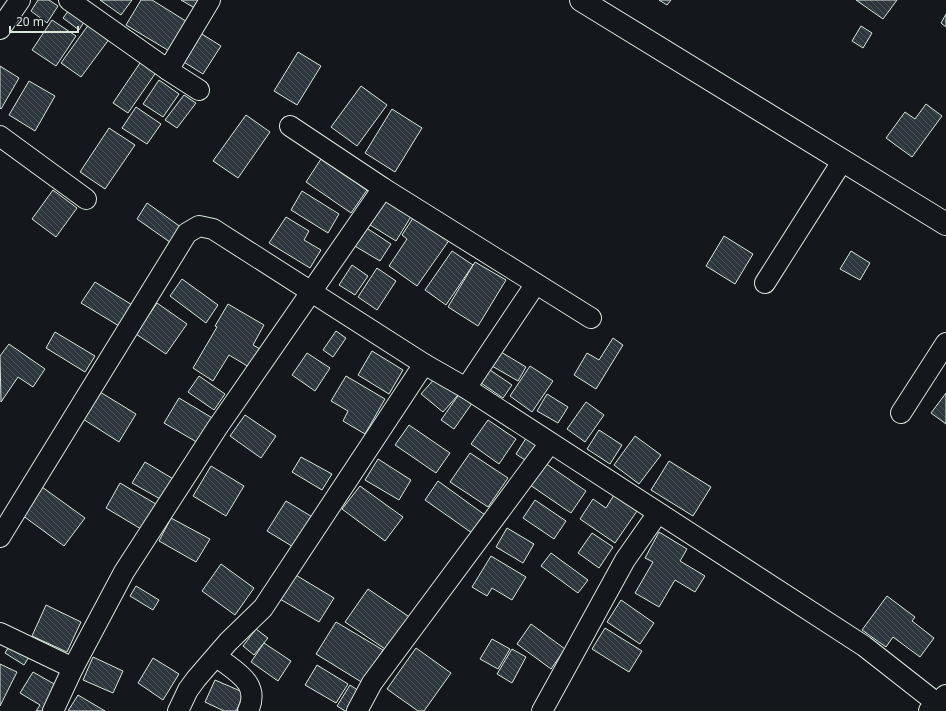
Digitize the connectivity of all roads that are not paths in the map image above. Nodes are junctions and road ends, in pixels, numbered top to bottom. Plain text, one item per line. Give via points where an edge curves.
1 (20, 0) edge
2 (69, 0) edge
3 (210, 0) edge
4 (581, 0) edge
5 (0, 29) edge
6 (168, 70) junction
7 (199, 90) dead end
8 (290, 126) dead end
9 (0, 136) edge
10 (843, 160) junction
11 (383, 188) junction
12 (86, 199) dead end
13 (946, 224) edge
14 (765, 284) dead end
15 (536, 285) junction
16 (311, 291) junction
17 (591, 318) dead end
18 (946, 343) edge
19 (424, 364) junction
20 (466, 388) junction
21 (901, 413) dead end
22 (550, 443) junction
23 (658, 513) junction
24 (0, 537) edge
25 (0, 633) edge
26 (217, 657) junction
27 (73, 668) junction
28 (938, 704) edge
29 (53, 711) edge
30 (178, 711) edge
31 (248, 711) edge
32 (357, 711) edge
33 (542, 711) edge

1 - 5 street
2 - 6 street
3 - 6 street
4 - 10 street
6 - 7 street
8 - 11 street
9 - 12 street
10 - 13 street
10 - 14 street
11 - 15 street
11 - 16 street
15 - 17 street
15 - 20 street
16 - 19 street
16 - 24 street via 212,229 199,226 187,232
16 - 27 street via 217,428 124,572
18 - 21 street
19 - 20 street
19 - 26 street via 263,608 228,642
20 - 22 street
22 - 23 street
22 - 32 street via 372,683
23 - 28 street via 864,646
23 - 33 street via 625,560
25 - 27 street
26 - 30 street via 192,684
26 - 31 street via 246,681 251,689 252,698
27 - 29 street

